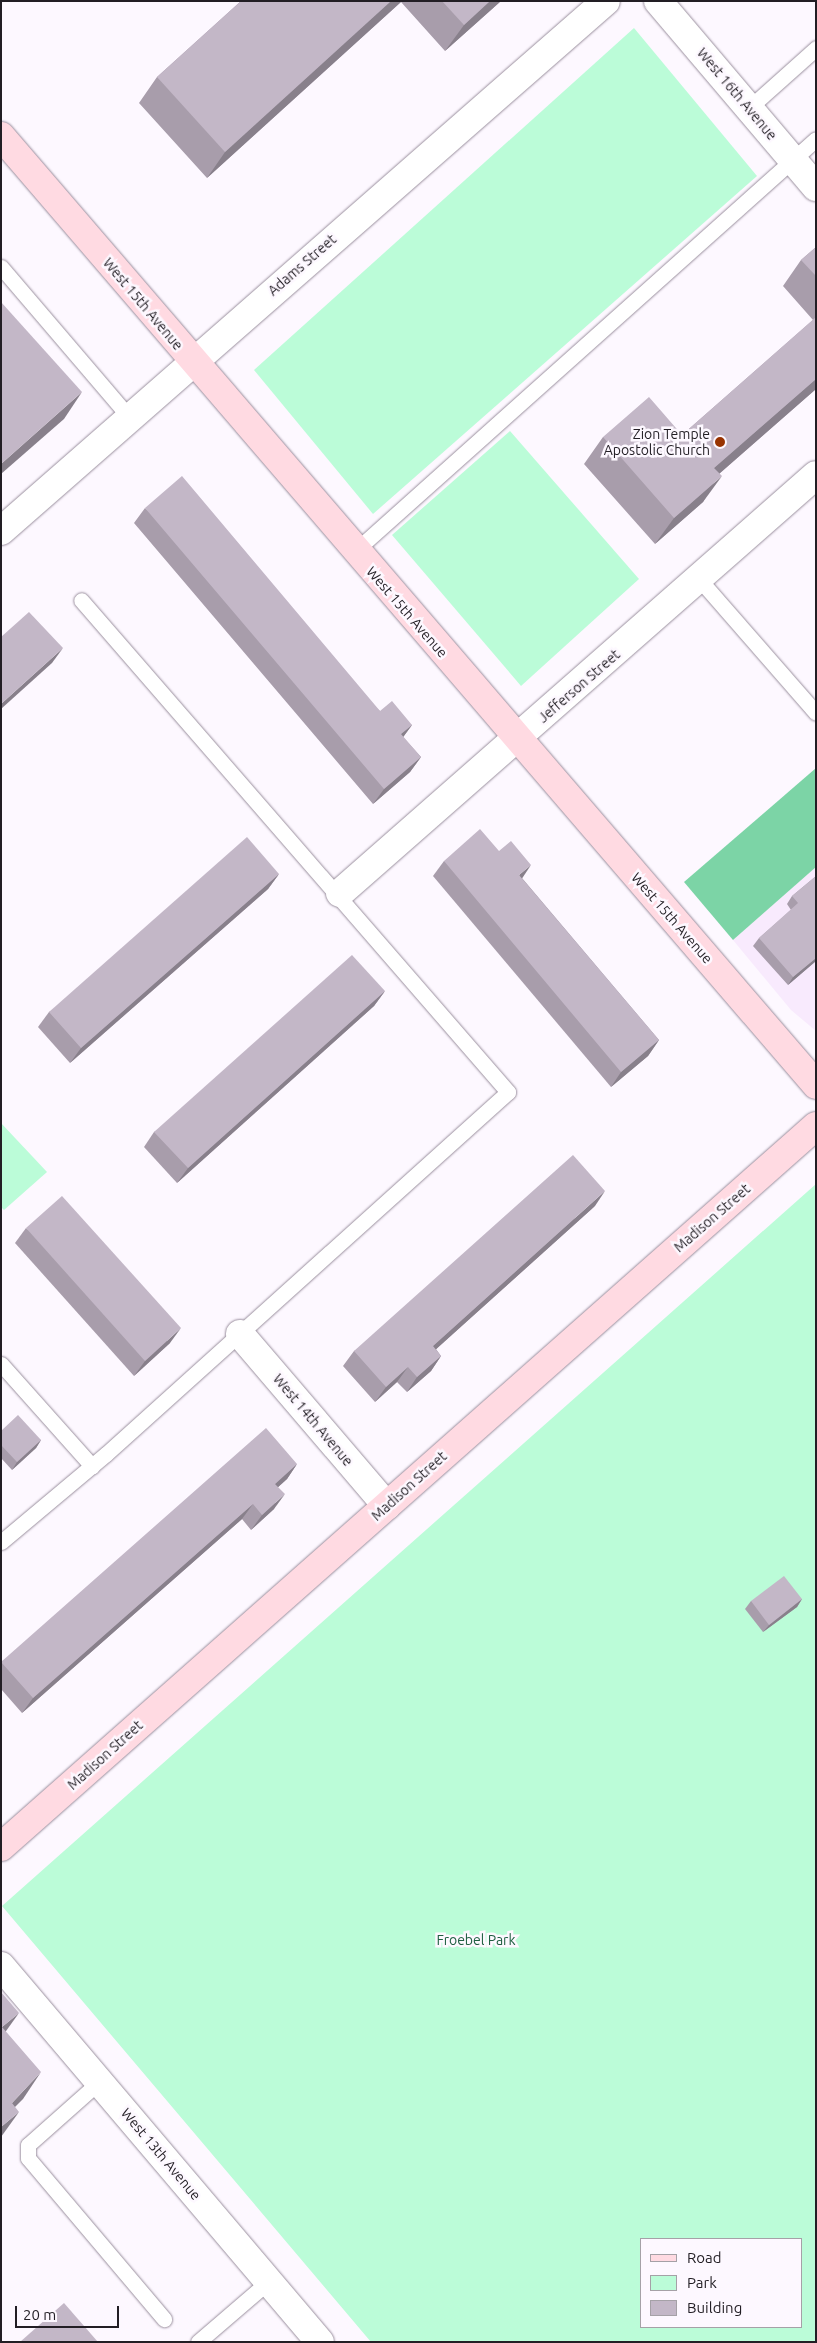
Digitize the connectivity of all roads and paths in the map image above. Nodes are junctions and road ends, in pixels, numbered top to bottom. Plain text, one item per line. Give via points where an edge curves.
1 (606, 1) edge
2 (658, 1) edge
3 (816, 48) edge
4 (749, 108) junction
5 (1, 136) edge
6 (816, 139) edge
7 (793, 160) junction
8 (816, 187) edge
9 (1, 267) edge
10 (191, 361) junction
11 (129, 417) junction
12 (816, 475) edge
13 (1, 531) edge
14 (355, 551) junction
15 (700, 580) junction
16 (81, 600) dead end
17 (816, 713) edge
18 (518, 739) junction
19 (340, 893) junction
20 (816, 1085) edge
21 (816, 1126) edge
22 (240, 1334) junction
23 (1, 1364) edge
24 (92, 1466) junction
25 (387, 1506) junction
26 (1, 1542) edge
27 (1, 1847) edge
28 (1, 1966) edge
29 (100, 2081) junction
30 (269, 2281) junction
31 (164, 2319) dead end
32 (198, 2342) edge
33 (320, 2342) edge

1 - 10 street, Adams Street
2 - 4 street, West 16th Avenue
3 - 4 lane
4 - 7 street, West 16th Avenue
5 - 10 main road, West 15th Avenue
6 - 7 lane
7 - 8 street, West 16th Avenue
7 - 14 lane
9 - 11 lane
10 - 11 street, Adams Street
10 - 14 main road, West 15th Avenue
11 - 13 street, Adams Street
12 - 15 street, Jefferson Street
14 - 18 main road, West 15th Avenue
15 - 17 lane
15 - 18 street, Jefferson Street
16 - 19 lane
18 - 19 street, Jefferson Street
18 - 20 main road, West 15th Avenue
19 - 22 lane via 508,1092
21 - 25 main road, Madison Street
22 - 24 lane
22 - 25 street, West 14th Avenue
23 - 24 lane
24 - 26 lane
25 - 27 main road, Madison Street
28 - 29 street, West 13th Avenue
29 - 30 street, West 13th Avenue
29 - 31 lane via 28,2145 28,2158
30 - 32 lane
30 - 33 street, West 13th Avenue

